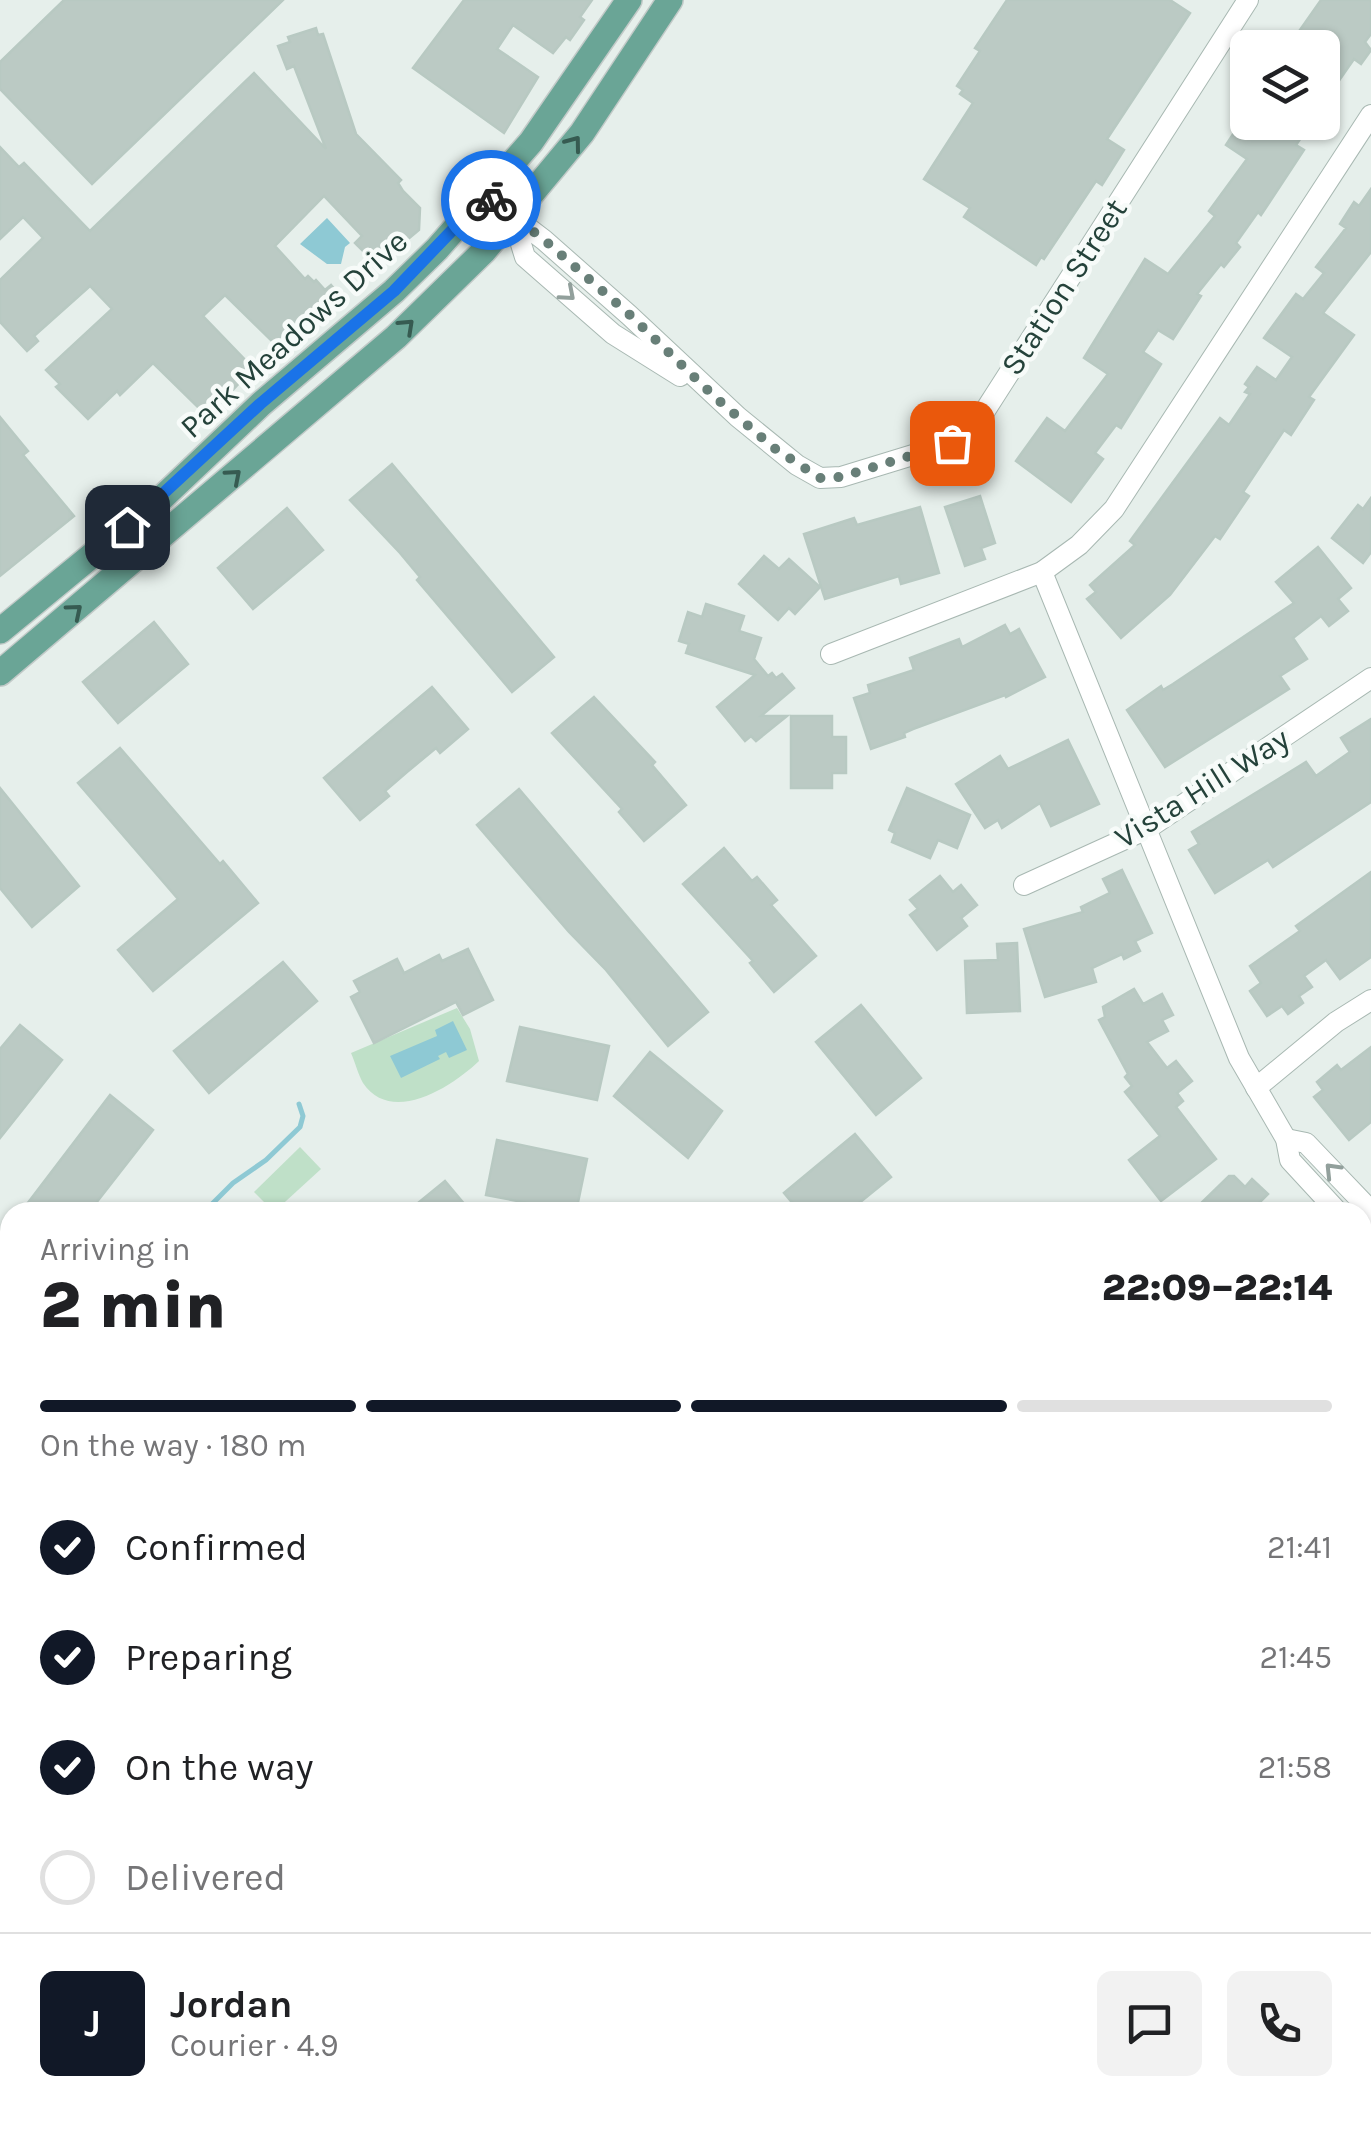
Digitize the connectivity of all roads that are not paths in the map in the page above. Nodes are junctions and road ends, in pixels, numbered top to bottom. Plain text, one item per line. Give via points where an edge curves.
1 (629, 0) edge
2 (670, 0) edge
3 (1248, 0) edge
4 (1371, 115) edge
5 (486, 195) junction
6 (512, 218) junction
7 (1042, 572) junction
8 (0, 632) edge
9 (831, 654) dead end
10 (0, 674) edge
11 (1371, 678) edge
12 (1147, 828) junction
13 (1024, 886) dead end
14 (1371, 1000) edge
15 (1256, 1088) junction
16 (1286, 1139) junction
17 (1329, 1202) edge
18 (1362, 1202) edge

1 - 5 main road, Park Meadows Drive via 554,111
6 -> 2 main road, Park Meadows Drive via 582,133
3 - 6 street, Station Street via 979,420 952,443 841,477 820,478 716,398 613,334 525,258
4 - 7 street via 1114,508
5 - 6 street, Station Street
5 - 8 main road, Park Meadows Drive via 394,291
10 -> 6 main road, Park Meadows Drive via 396,337
7 - 9 street
7 - 12 street
11 - 12 street, Vista Hill Way
12 - 13 street, Vista Hill Way
12 - 15 street
14 - 15 street
15 - 16 street
16 - 17 street via 1290,1160
18 -> 16 street via 1306,1143

